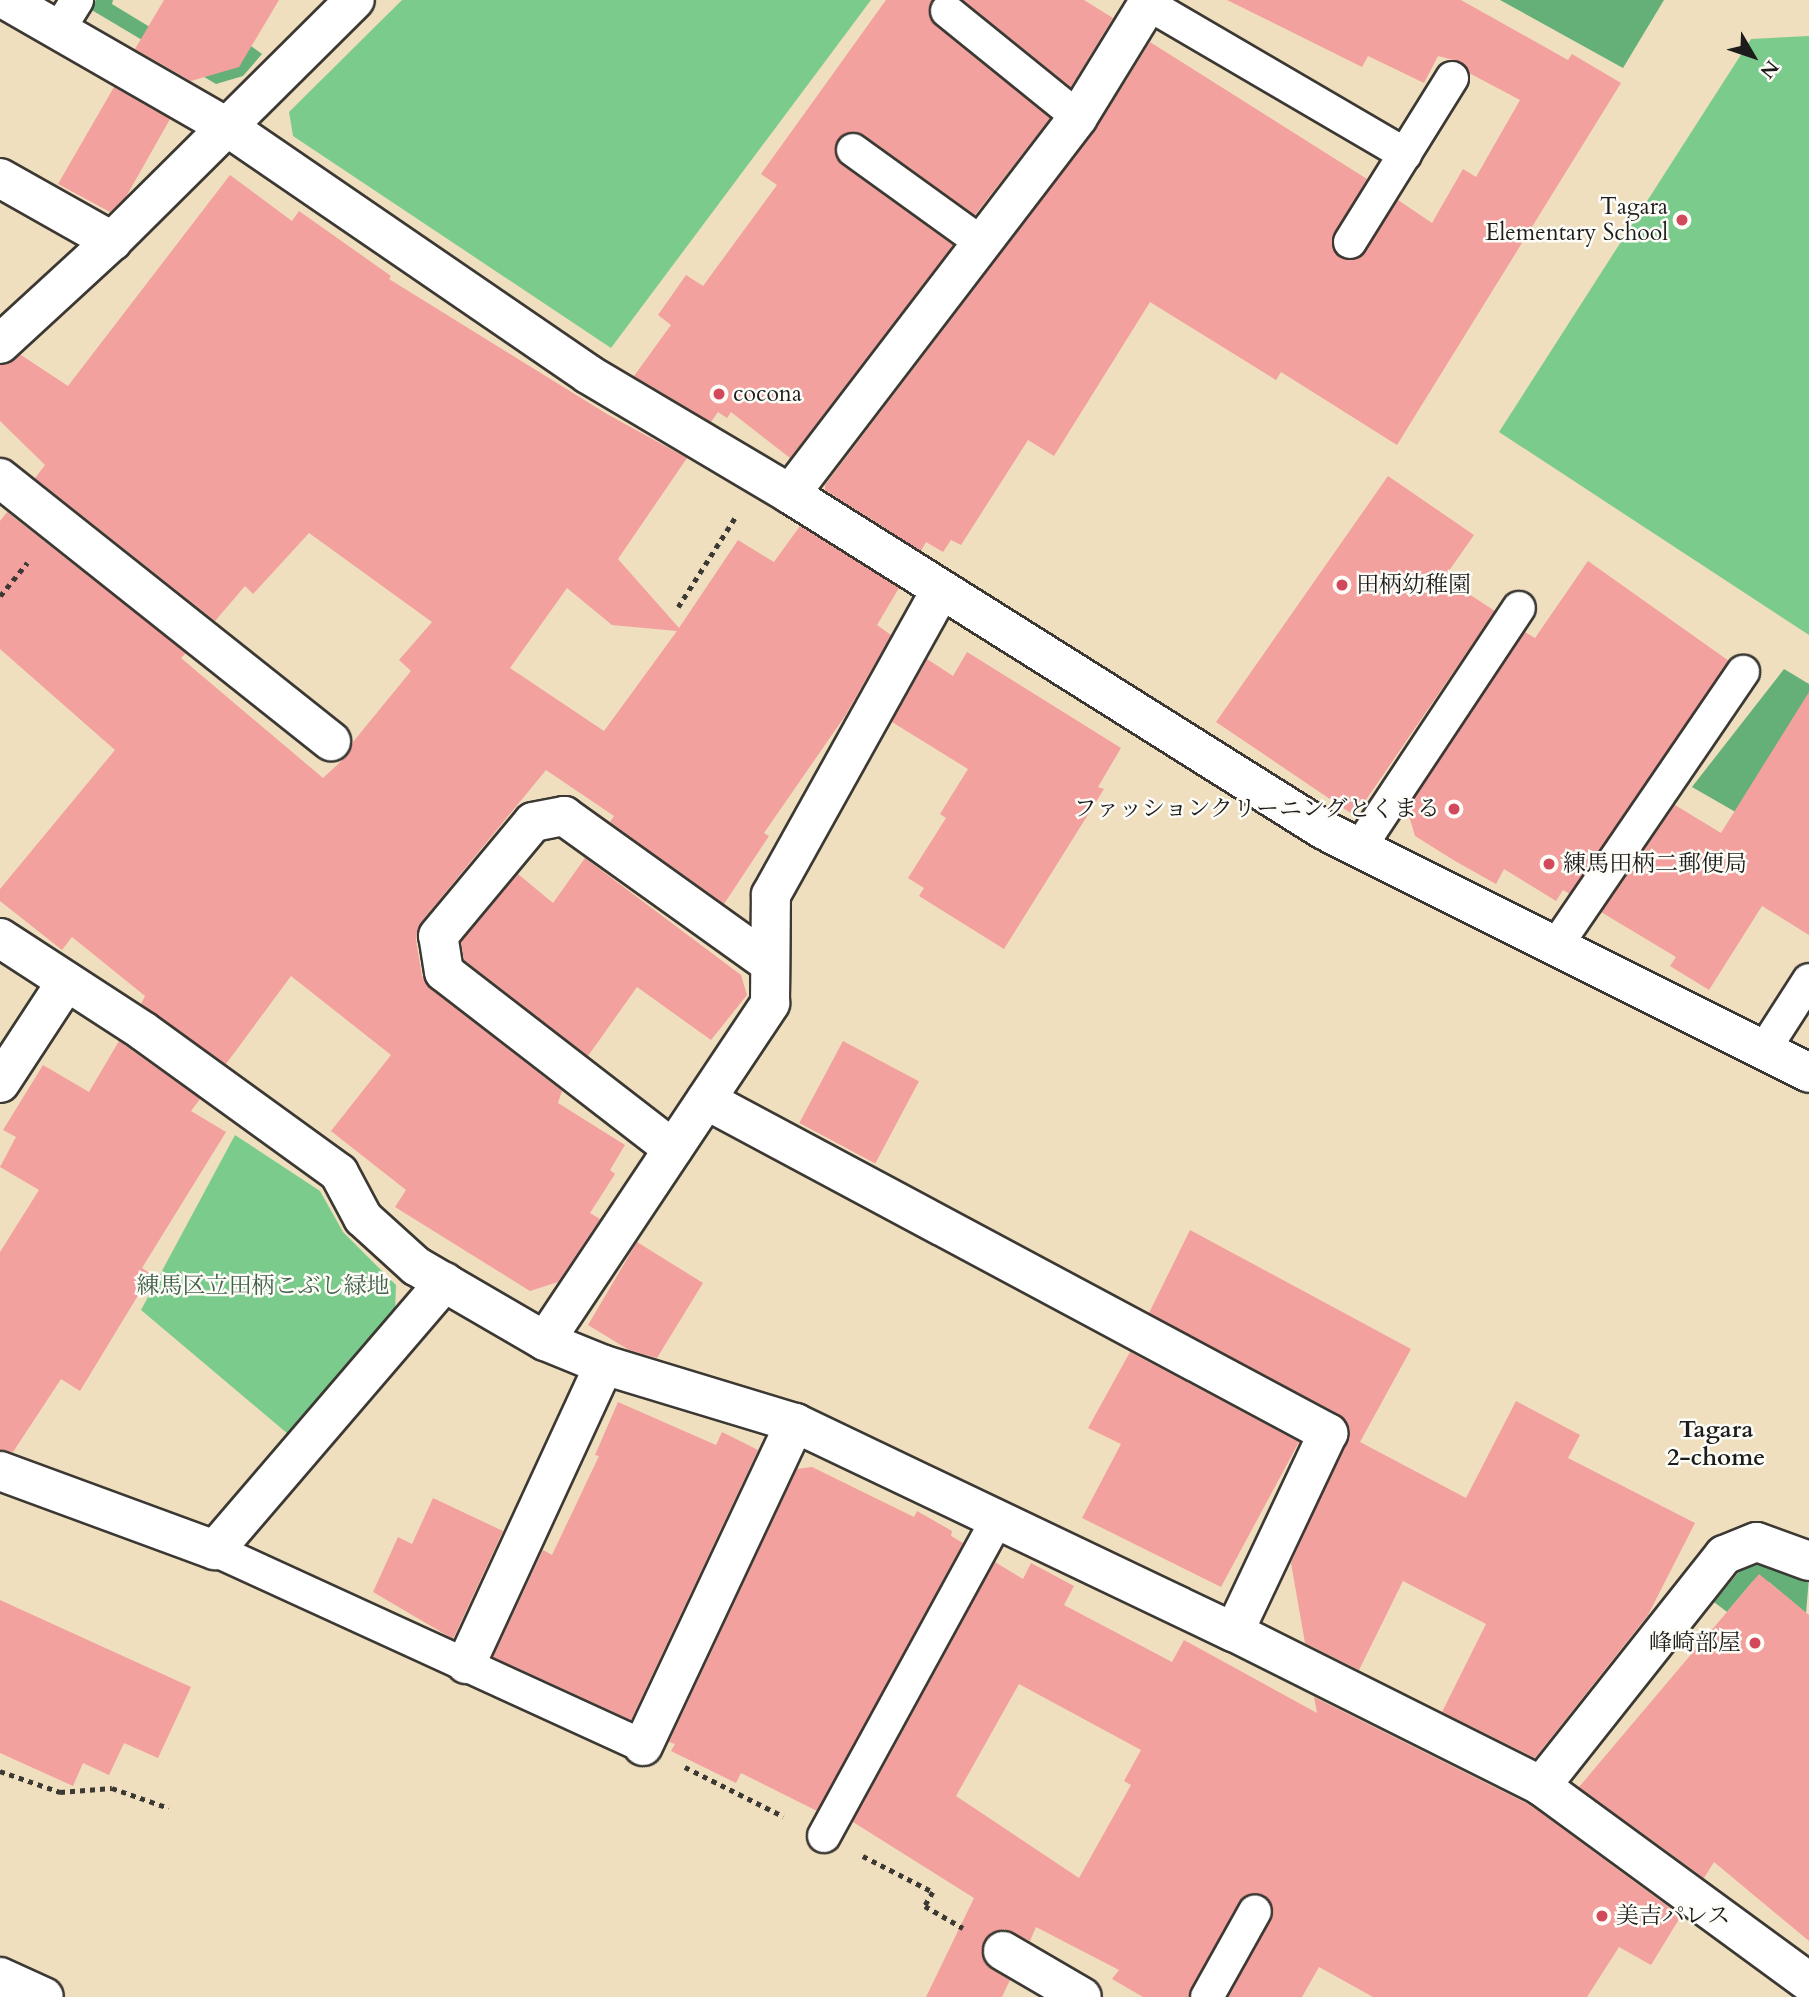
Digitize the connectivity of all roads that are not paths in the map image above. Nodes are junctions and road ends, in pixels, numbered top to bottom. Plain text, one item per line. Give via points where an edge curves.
1 (6, 0) edge
2 (355, 0) edge
3 (1149, 2) edge
4 (947, 11) dead end
5 (68, 15) edge
6 (1452, 78) dead end
7 (1078, 117) junction
8 (229, 128) junction
9 (853, 150) dead end
10 (1405, 154) junction
11 (0, 178) edge
12 (112, 242) junction
13 (1350, 242) dead end
14 (982, 243) junction
15 (0, 344) edge
16 (0, 478) edge
17 (776, 486) junction
18 (941, 590) junction
19 (1519, 608) dead end
20 (1743, 672) dead end
21 (331, 741) dead end
22 (1360, 847) junction
23 (0, 938) edge
24 (1556, 946) junction
25 (769, 962) junction
26 (1809, 980) edge
27 (66, 982) junction
28 (1764, 1050) junction
29 (1809, 1073) edge
30 (0, 1083) edge
31 (706, 1100) junction
32 (673, 1149) junction
33 (445, 1282) junction
34 (545, 1341) junction
35 (604, 1365) junction
36 (795, 1423) junction
37 (0, 1471) edge
38 (998, 1518) junction
39 (215, 1550) junction
40 (1809, 1561) edge
41 (1234, 1632) junction
42 (466, 1664) junction
43 (643, 1746) joint
44 (1541, 1786) junction
45 (824, 1836) road end
46 (1255, 1910) dead end
47 (1003, 1951) road end
48 (0, 1977) edge
49 (1809, 1982) edge
50 (44, 1997) edge
51 (1081, 1997) edge
52 (1208, 1997) edge

1 - 5 street
2 - 8 street
3 - 7 street
3 - 10 lane
4 - 7 lane
5 - 8 street
6 - 10 lane
7 - 14 street
8 - 12 street
8 - 17 street via 588,374
9 - 14 lane
10 - 13 lane
11 - 12 street
12 - 15 street
14 - 17 street
16 - 21 street
17 - 18 street
18 - 22 street via 1324,830
18 - 25 street via 771,895
19 - 22 lane
20 - 24 lane
22 - 24 street
23 - 27 street
24 - 28 street
25 - 31 street via 770,1003
25 - 32 street via 564,816 533,822 438,936 444,972
26 - 28 lane
27 - 30 street
27 - 33 street via 339,1173 363,1218 416,1266
28 - 29 street
31 - 32 street
31 - 41 street via 1328,1433
32 - 34 street
33 - 34 street
33 - 39 street
34 - 35 street
35 - 36 street
35 - 42 street
36 - 38 street
36 - 43 street
37 - 39 street
38 - 41 street
38 - 45 lane
39 - 42 lane
40 - 44 street via 1757,1542 1724,1555
41 - 44 street
42 - 43 lane
44 - 49 street
46 - 52 lane
47 - 51 street
48 - 50 street

